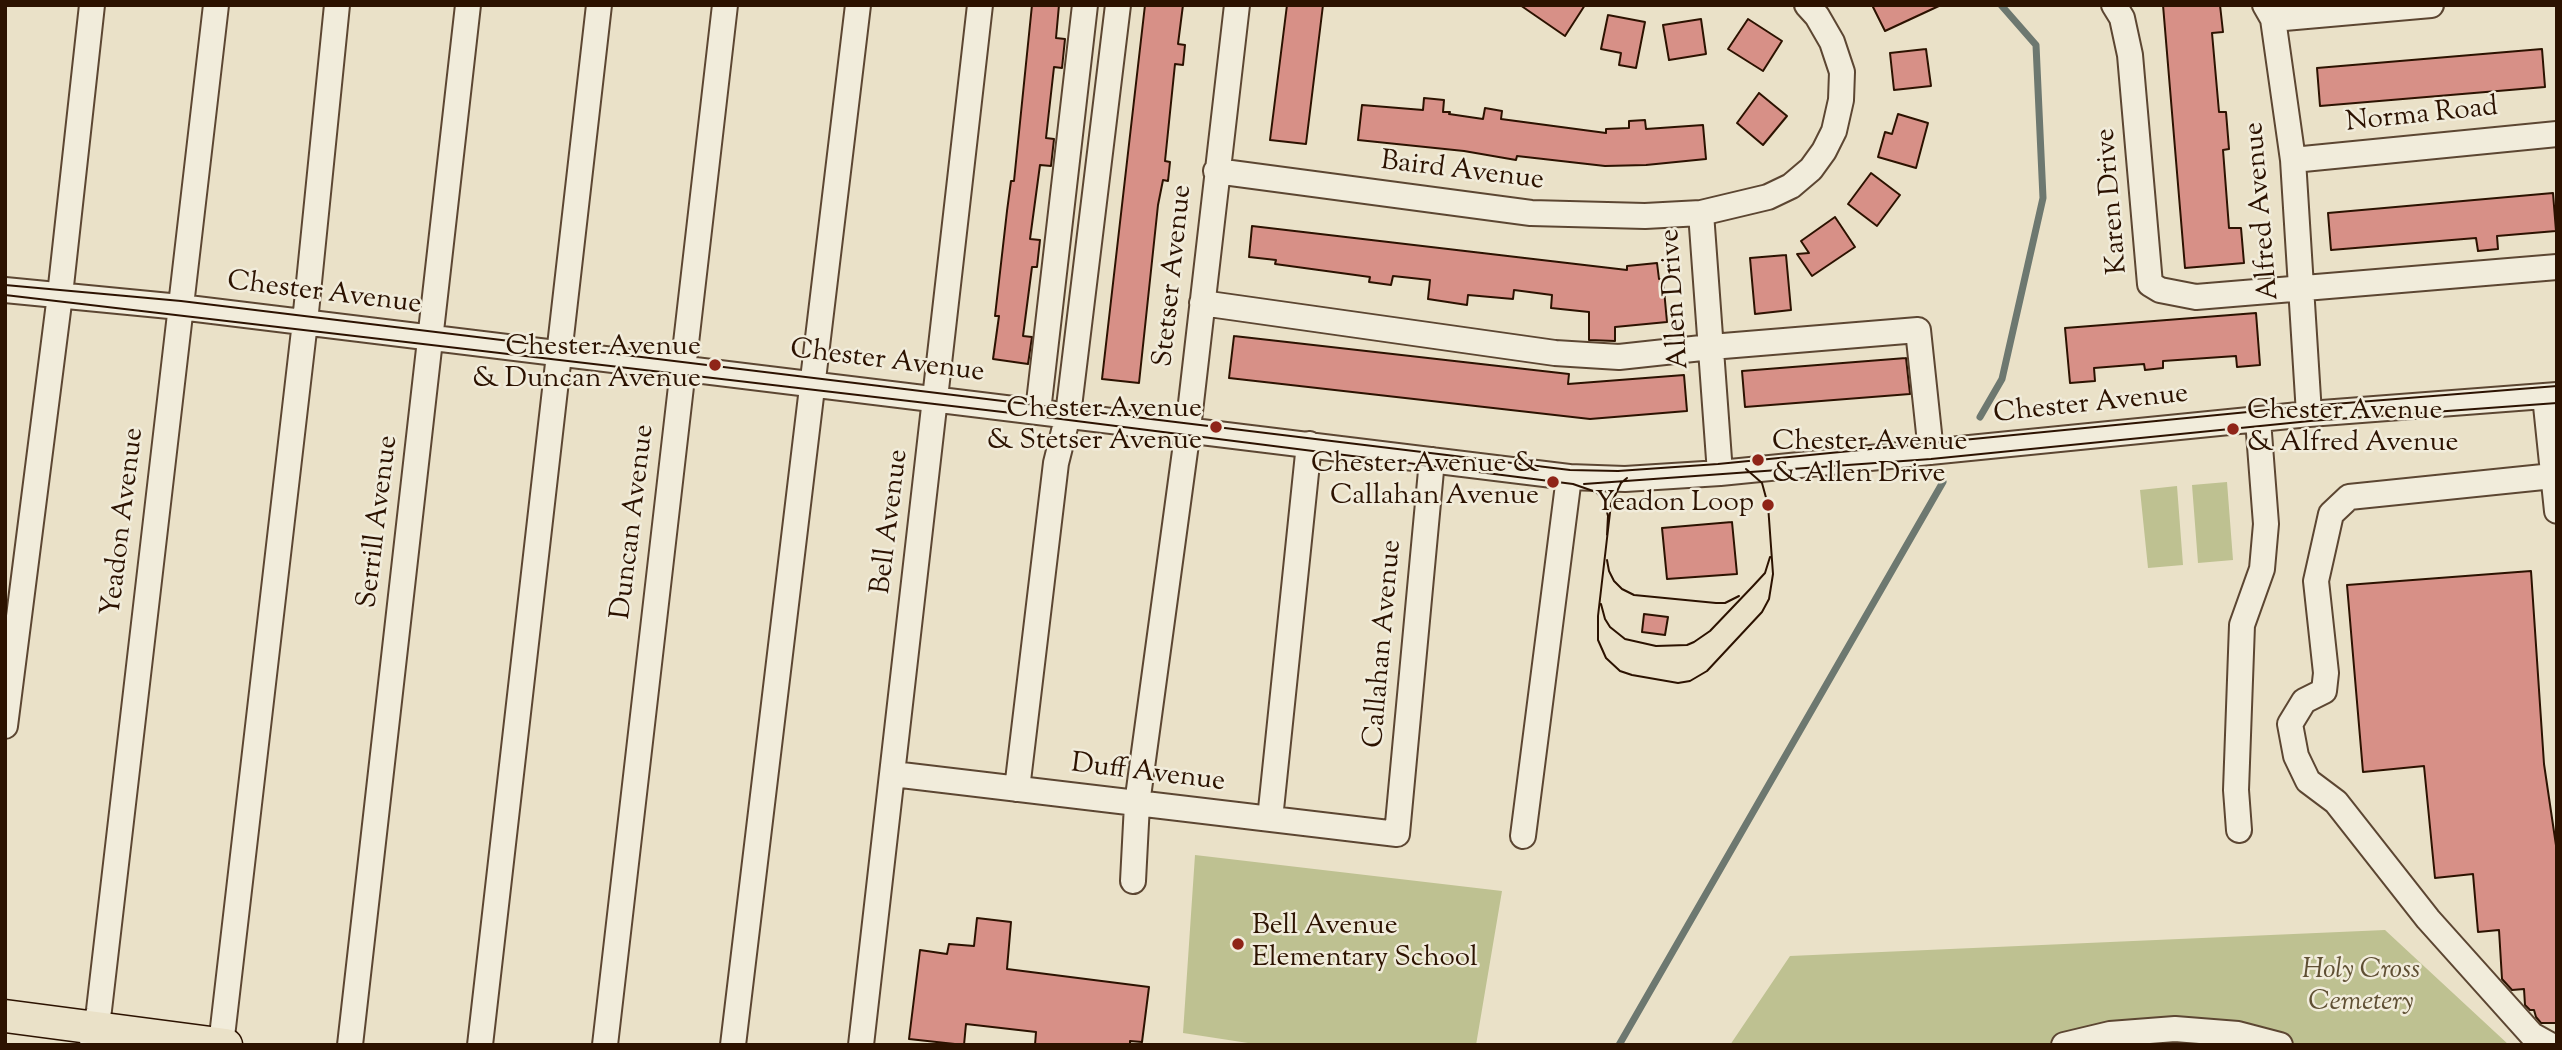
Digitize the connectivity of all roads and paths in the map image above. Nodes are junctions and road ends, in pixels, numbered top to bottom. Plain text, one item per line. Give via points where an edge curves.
1 (93, 5) edge
2 (216, 5) edge
3 (337, 5) edge
4 (468, 5) edge
5 (599, 5) edge
6 (724, 5) edge
7 (858, 5) edge
8 (980, 5) edge
9 (1085, 5) edge
10 (1118, 5) edge
11 (1237, 5) edge
12 (1807, 5) edge
13 (2114, 5) edge
14 (2431, 5) edge
15 (2269, 12) edge
16 (2557, 134) edge
17 (2293, 160) junction
18 (1216, 171) junction
19 (1701, 213) junction
20 (2557, 267) edge
21 (2301, 288) junction
22 (5, 290) edge
23 (60, 295) junction
24 (1202, 303) junction
25 (180, 307) junction
26 (304, 322) junction
27 (431, 338) junction
28 (1711, 347) junction
29 (558, 353) junction
30 (682, 368) junction
31 (814, 384) junction
32 (2551, 396) edge
33 (937, 399) junction
34 (1038, 411) junction
35 (2309, 414) junction
36 (1068, 415) junction
37 (2258, 420) junction
38 (1188, 429) junction
39 (1309, 444) junction
40 (1931, 452) junction
41 (1432, 460) junction
42 (1720, 473) junction
43 (2553, 476) junction
44 (1569, 477) junction
45 (2557, 511) edge
46 (5, 726) edge
47 (893, 774) junction
48 (1017, 789) junction
49 (1137, 804) junction
50 (1270, 819) junction
51 (2239, 830) dead end
52 (1397, 834) joint
53 (1523, 836) dead end
54 (1133, 881) dead end
55 (5, 1016) edge
56 (94, 1036) edge
57 (222, 1045) edge
58 (350, 1045) edge
59 (480, 1045) edge
60 (605, 1045) edge
61 (733, 1045) edge
62 (861, 1045) edge
63 (2064, 1045) edge
64 (2280, 1045) edge
65 (2550, 1045) edge

1 - 23 street
2 - 25 street, Yeadon Avenue
3 - 26 street
4 - 27 street, Serrill Avenue
5 - 29 street
6 - 30 street, Duncan Avenue
7 - 31 street
8 - 33 street, Bell Avenue
9 - 34 street
10 - 36 street
11 - 18 street, Stetser Avenue
12 - 19 street, Allen Drive via 1832,42 1842,72 1841,100 1829,141 1811,169 1791,186 1768,197
13 - 21 street, Karen Drive via 2122,18 2130,55 2151,284 2196,297
14 - 15 street
15 - 17 street, Alfred Avenue
16 - 17 street, Norma Road
17 - 21 street, Alfred Avenue
18 - 19 street, Baird Avenue via 1531,213
18 - 24 street, Stetser Avenue
19 - 28 street, Allen Drive
20 - 21 street
21 - 35 street, Alfred Avenue
22 - 23 street, Chester Avenue
23 - 25 street, Chester Avenue
23 - 46 street
24 - 28 street via 1555,353 1619,357
24 - 38 street, Stetser Avenue
25 - 26 street, Chester Avenue
25 - 56 street, Yeadon Avenue
26 - 27 street, Chester Avenue
26 - 57 street
27 - 29 street, Chester Avenue
27 - 58 street, Serrill Avenue
28 - 40 street via 1918,330
28 - 42 street, Allen Drive
29 - 30 street, Chester Avenue
29 - 59 street
30 - 31 street, Chester Avenue
30 - 60 street, Duncan Avenue
31 - 33 street, Chester Avenue
31 - 61 street
32 - 35 street, Chester Avenue
32 - 43 street
33 - 34 street, Chester Avenue
33 - 47 street, Bell Avenue
34 - 36 street, Chester Avenue
35 - 37 street, Chester Avenue
36 - 38 street, Chester Avenue
36 - 48 street via 1056,463
37 - 40 street, Chester Avenue
37 - 51 street via 2266,524 2262,569 2242,625 2236,790
38 - 39 street, Chester Avenue
38 - 49 street, Stetser Avenue
39 - 41 street, Chester Avenue
39 - 50 street
40 - 42 street, Chester Avenue
41 - 44 street, Chester Avenue
41 - 52 street, Callahan Avenue
42 - 44 street, Chester Avenue via 1625,480
43 - 45 street
43 - 65 street via 2349,497 2330,514 2316,581 2326,673 2323,691 2304,701 2290,724 2296,756 2308,781 2336,802 2437,928 2532,1035
44 - 53 street
47 - 48 street, Duff Avenue
47 - 62 street, Bell Avenue
48 - 49 street, Duff Avenue
49 - 50 street, Duff Avenue
49 - 54 street, Stetser Avenue
50 - 52 street, Duff Avenue
55 - 56 main road
56 - 57 main road
63 - 64 street via 2110,1034 2175,1029 2238,1034

